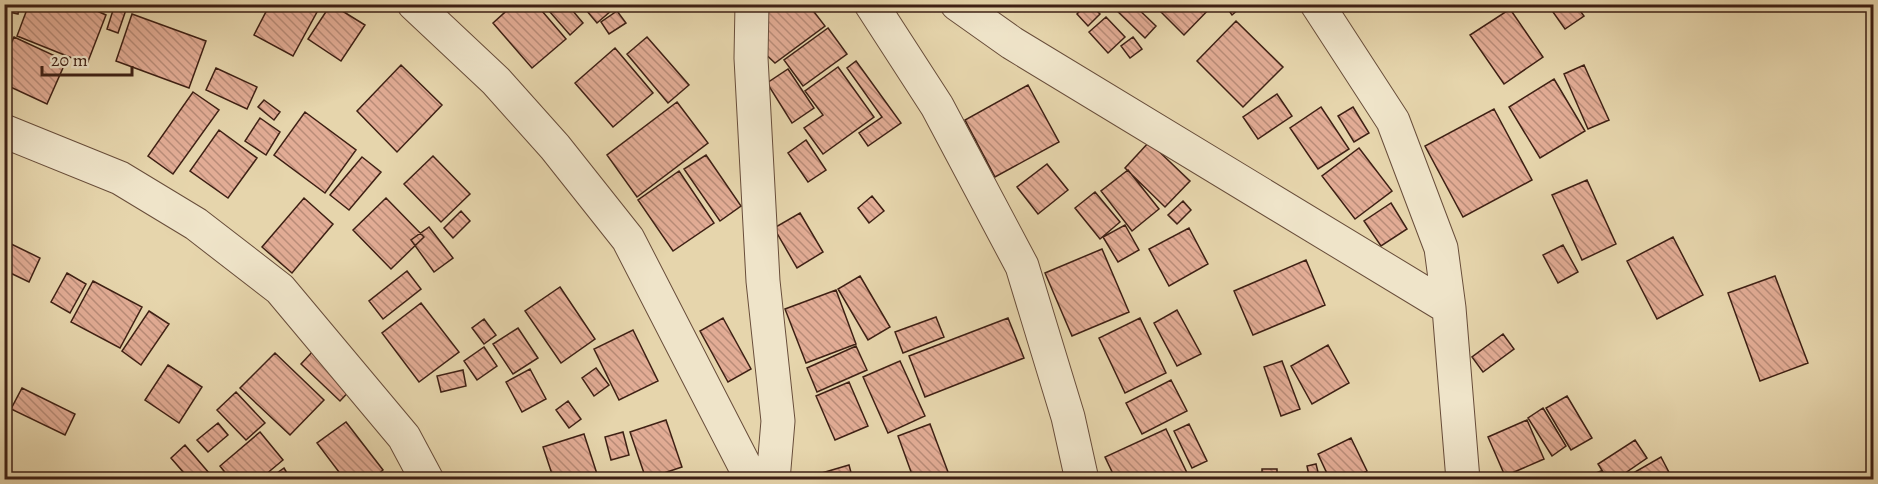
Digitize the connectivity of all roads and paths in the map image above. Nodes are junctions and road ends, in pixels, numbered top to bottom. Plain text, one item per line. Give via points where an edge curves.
1 (414, 4) edge
2 (752, 4) edge
3 (871, 4) edge
4 (957, 4) edge
5 (1317, 4) edge
6 (4, 131) edge
7 (1449, 308) junction
8 (427, 480) edge
9 (752, 480) edge
10 (773, 480) edge
11 (1082, 480) edge
12 (1463, 480) edge

1 - 9 street via 496,81 628,239
2 - 10 street via 751,58 763,281 777,421
3 - 11 street via 937,106 1022,266 1068,417
4 - 7 street via 1012,43
5 - 7 street via 1392,121 1441,248
6 - 8 street via 120,178 196,224 280,289 404,436
7 - 12 street

